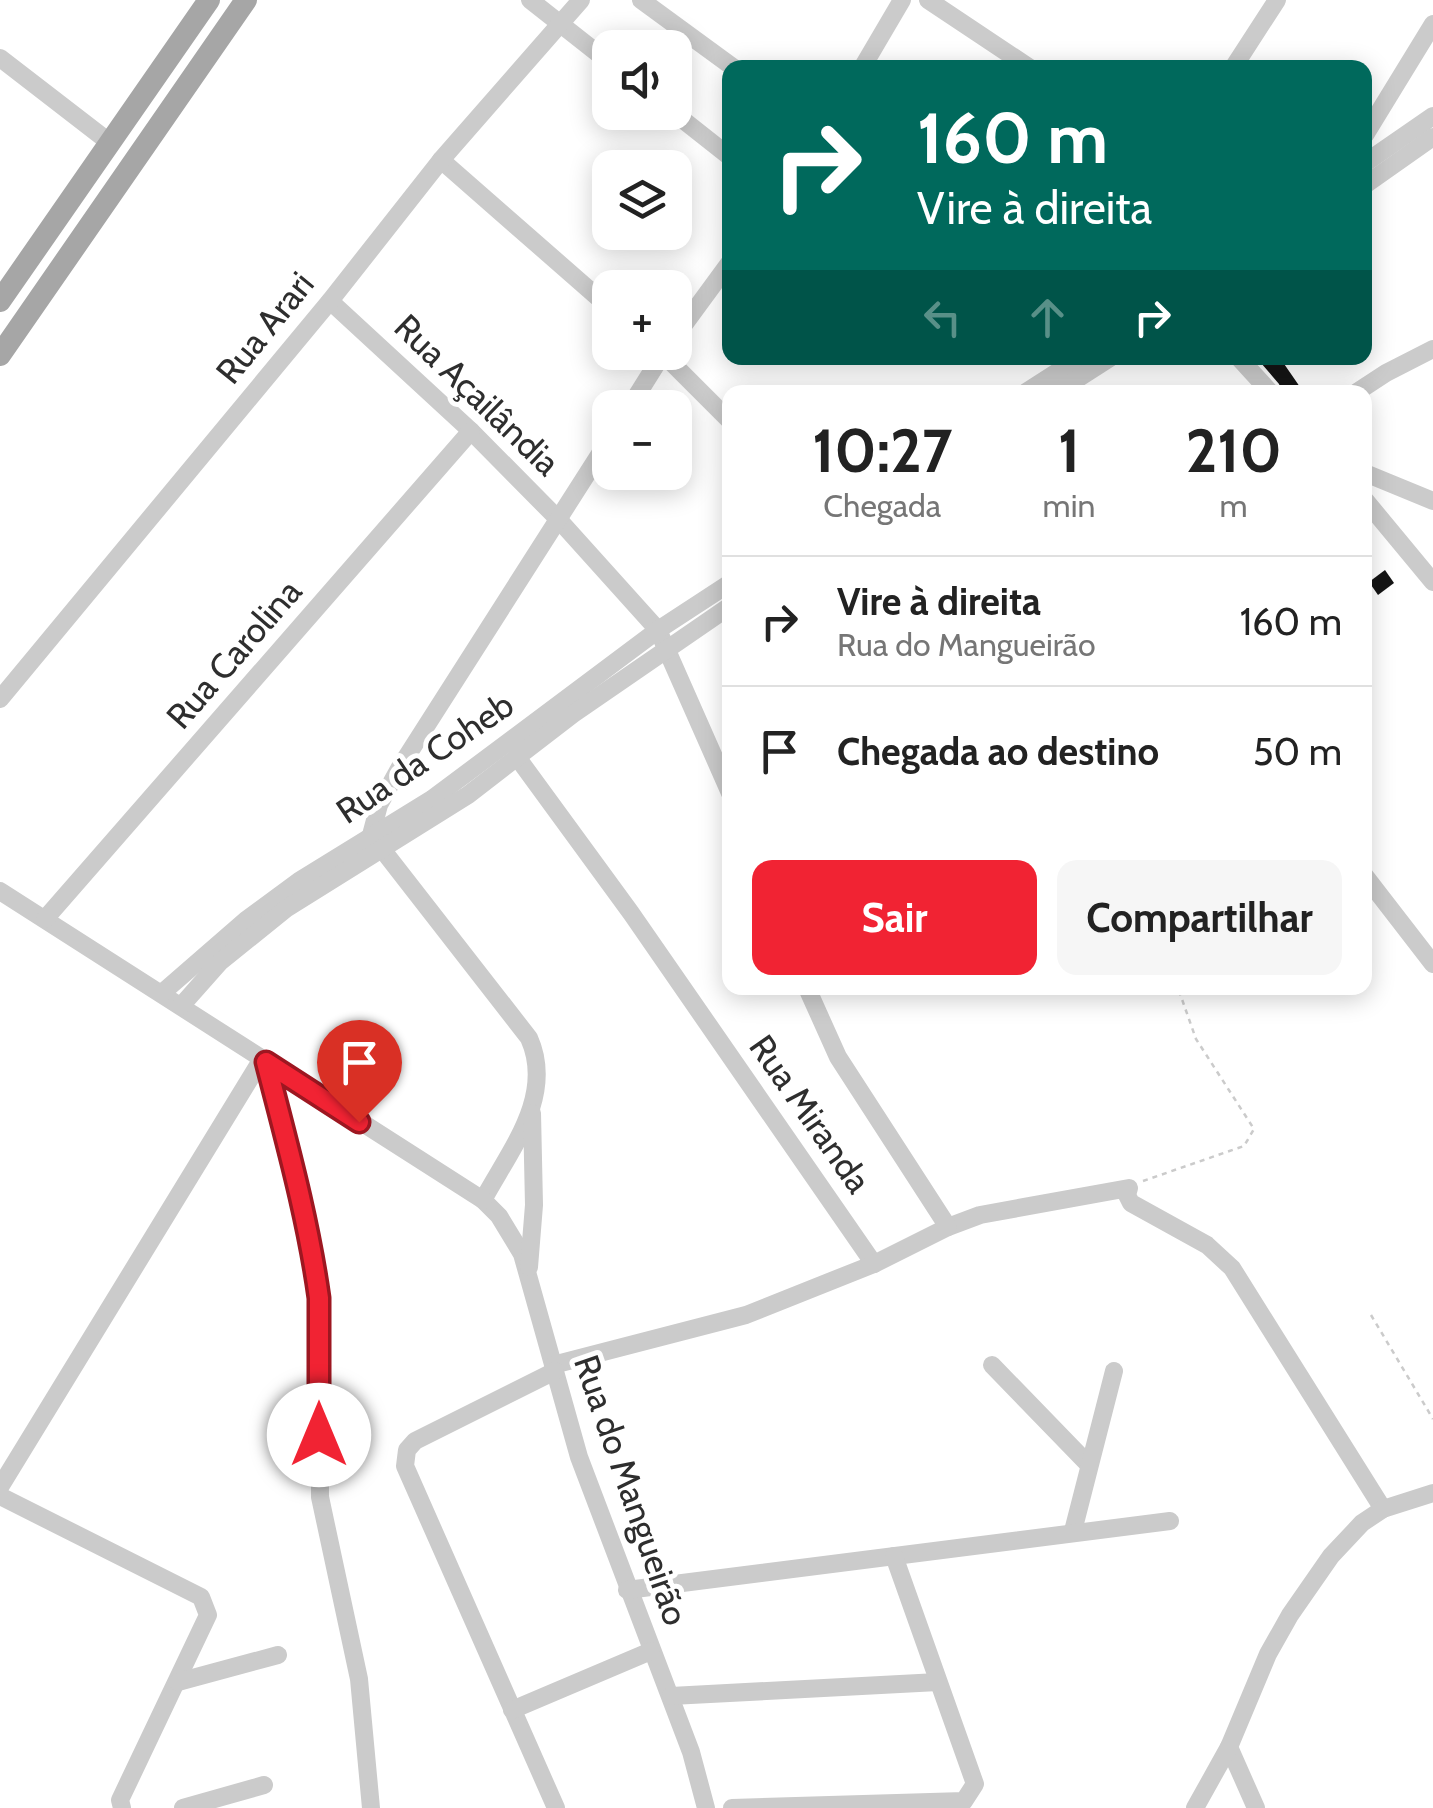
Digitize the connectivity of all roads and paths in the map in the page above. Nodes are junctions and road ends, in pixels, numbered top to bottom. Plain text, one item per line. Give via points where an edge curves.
1 (210, 0) edge
2 (246, 0) edge
3 (530, 0) edge
4 (580, 0) edge
5 (640, 0) edge
6 (902, 0) edge
7 (928, 0) edge
8 (1277, 0) edge
9 (560, 24) junction
10 (1433, 24) edge
11 (592, 49) edge
12 (0, 58) edge
13 (723, 60) edge
14 (867, 60) edge
15 (1018, 60) edge
16 (1239, 60) edge
17 (1433, 116) edge
18 (1372, 124) edge
19 (692, 126) edge
20 (1433, 136) edge
21 (109, 142) junction
22 (722, 151) edge
23 (1372, 158) edge
24 (441, 160) junction
25 (1372, 179) edge
26 (722, 273) edge
27 (592, 292) edge
28 (0, 301) edge
29 (330, 301) junction
30 (692, 314) edge
31 (1433, 349) edge
32 (0, 355) edge
33 (1068, 365) edge
34 (1097, 365) edge
35 (1246, 365) edge
36 (679, 370) edge
37 (1037, 385) edge
38 (1067, 385) edge
39 (1264, 385) edge
40 (1367, 385) edge
41 (722, 412) edge
42 (471, 431) junction
43 (592, 466) edge
44 (1372, 476) edge
45 (1433, 501) edge
46 (1372, 508) edge
47 (558, 520) junction
48 (1433, 582) edge
49 (722, 589) edge
50 (722, 612) edge
51 (658, 630) junction
52 (666, 650) junction
53 (0, 699) edge
54 (517, 758) junction
55 (722, 775) edge
56 (376, 842) junction
57 (1372, 885) edge
58 (0, 891) edge
59 (45, 919) junction
60 (1433, 964) edge
61 (162, 992) junction
62 (810, 995) edge
63 (1180, 995) edge
64 (181, 1006) junction
65 (264, 1061) junction
66 (532, 1111) junction
67 (1129, 1188) junction
68 (484, 1200) junction
69 (948, 1227) junction
70 (874, 1264) junction
71 (528, 1277) junction
72 (1371, 1315) dead end
73 (992, 1366) dead end
74 (554, 1368) junction
75 (1114, 1371) dead end
76 (1433, 1419) edge
77 (1088, 1464) junction
78 (0, 1487) edge
79 (1433, 1493) edge
80 (0, 1496) edge
81 (1383, 1509) junction
82 (1170, 1522) dead end
83 (1073, 1531) junction
84 (894, 1556) junction
85 (627, 1590) junction
86 (651, 1651) junction
87 (278, 1655) dead end
88 (178, 1682) junction
89 (938, 1682) junction
90 (671, 1696) junction
91 (512, 1710) junction
92 (1229, 1747) junction
93 (264, 1785) dead end
94 (119, 1805) edge
95 (183, 1808) edge
96 (372, 1808) edge
97 (556, 1808) edge
98 (706, 1808) edge
99 (732, 1808) edge
100 (1195, 1808) edge
101 (1256, 1808) edge

1 - 21 main road
2 - 32 main road
3 - 9 street
4 - 9 street, Rua Arari
5 - 13 street
6 - 14 street
7 - 15 street
8 - 16 street
9 - 11 street
9 - 24 street, Rua Arari
10 - 18 street
12 - 21 street
17 - 23 street
19 - 22 street
20 - 25 street
21 - 28 main road
24 - 27 street
24 - 29 street, Rua Arari
26 - 30 street
29 - 42 street, Rua Açailândia
29 - 53 street, Rua Arari
31 - 40 street
33 - 37 street
34 - 38 street
35 - 39 street
36 - 41 street
42 - 47 street, Rua Açailândia
42 - 59 street, Rua Carolina
43 - 47 street
44 - 45 street
46 - 48 street
47 - 51 street, Rua Açailândia
47 - 56 street via 400,766 380,804
49 - 51 street, Rua da Coheb
50 - 52 street, Rua da Coheb
51 - 52 street, Rua Açailândia
51 - 56 street, Rua da Coheb
52 - 54 street, Rua da Coheb
52 - 55 street, Rua Açailândia
54 - 56 street, Rua da Coheb via 468,795
54 - 70 street, Rua Miranda
56 - 61 street, Rua da Coheb via 220,939
56 - 64 street, Rua da Coheb via 220,962
56 - 66 street via 529,1038 539,1080
57 - 60 street
58 - 59 street, Rua do Mangueirão
59 - 61 street, Rua do Mangueirão
61 - 64 street, Rua do Mangueirão
62 - 69 street via 838,1058
63 - 67 path via 1196,1039 1254,1129 1244,1146
64 - 65 street, Rua do Mangueirão
65 - 68 street, Rua do Mangueirão
65 - 78 street
65 - 96 street via 315,1268 320,1497 356,1664
66 - 68 street
66 - 71 street
67 - 69 street
67 - 81 street via 1131,1202 1207,1245 1232,1268
68 - 71 street, Rua do Mangueirão via 512,1235
69 - 70 street
70 - 74 street via 746,1316
71 - 74 street, Rua do Mangueirão
72 - 76 path
73 - 77 street
74 - 85 street, Rua do Mangueirão via 578,1457
74 - 91 street via 415,1441 404,1466
75 - 77 street
77 - 83 street
79 - 81 street
80 - 88 street via 201,1597 208,1614
81 - 92 street via 1330,1556 1290,1615
82 - 83 street
83 - 84 street
84 - 85 street
84 - 89 street
85 - 86 street, Rua do Mangueirão
86 - 90 street, Rua do Mangueirão
86 - 91 street
87 - 88 street
88 - 94 street
89 - 90 street
89 - 99 street via 975,1784 964,1801
90 - 98 street, Rua do Mangueirão
91 - 97 street
92 - 100 street
92 - 101 street
93 - 95 street

